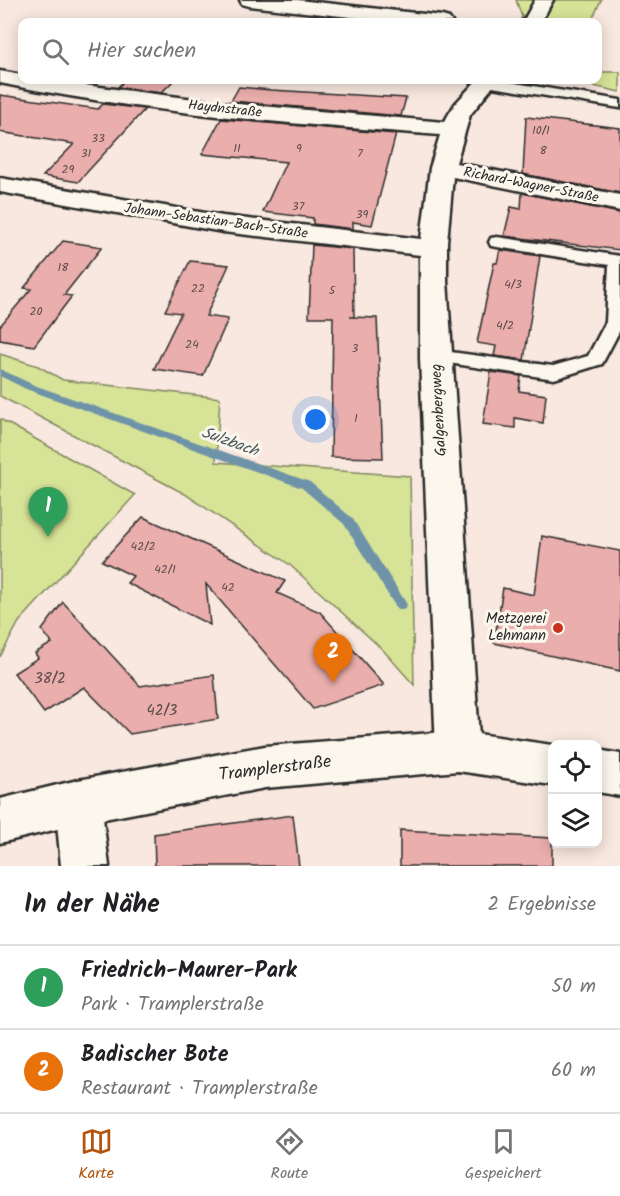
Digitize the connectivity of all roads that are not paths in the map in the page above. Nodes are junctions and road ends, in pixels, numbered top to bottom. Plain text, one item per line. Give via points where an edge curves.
1 (249, 0) edge
2 (544, 0) edge
3 (407, 18) edge
4 (534, 18) edge
5 (0, 77) edge
6 (18, 81) edge
7 (32, 84) edge
8 (484, 84) edge
9 (504, 84) edge
10 (620, 104) edge
11 (453, 129) junction
12 (442, 168) junction
13 (0, 185) edge
14 (620, 203) edge
15 (497, 242) dead end
16 (434, 248) junction
17 (618, 323) edge
18 (436, 356) junction
19 (459, 751) junction
20 (548, 764) edge
21 (602, 772) edge
22 (620, 776) edge
23 (78, 802) junction
24 (0, 821) edge
25 (85, 866) edge

1 - 3 street
2 - 4 street
5 - 6 street, Haydnstraße
7 - 11 street, Haydnstraße via 319,120
8 - 11 street, Galgenbergweg via 466,102
9 - 10 lane, Galgenbergweg
11 - 12 street, Galgenbergweg
12 - 14 street, Richard-Wagner-Straße
12 - 16 street, Galgenbergweg
13 - 16 street, Johann-Sebastian-Bach-Straße via 223,224
15 - 17 lane via 618,261
16 - 18 street, Galgenbergweg
17 - 18 lane via 595,360 554,373
18 - 19 street, Galgenbergweg
19 - 20 street, Tramplerstraße
19 - 23 street, Tramplerstraße via 265,767
21 - 22 street
23 - 24 street, Tramplerstraße
23 - 25 street

